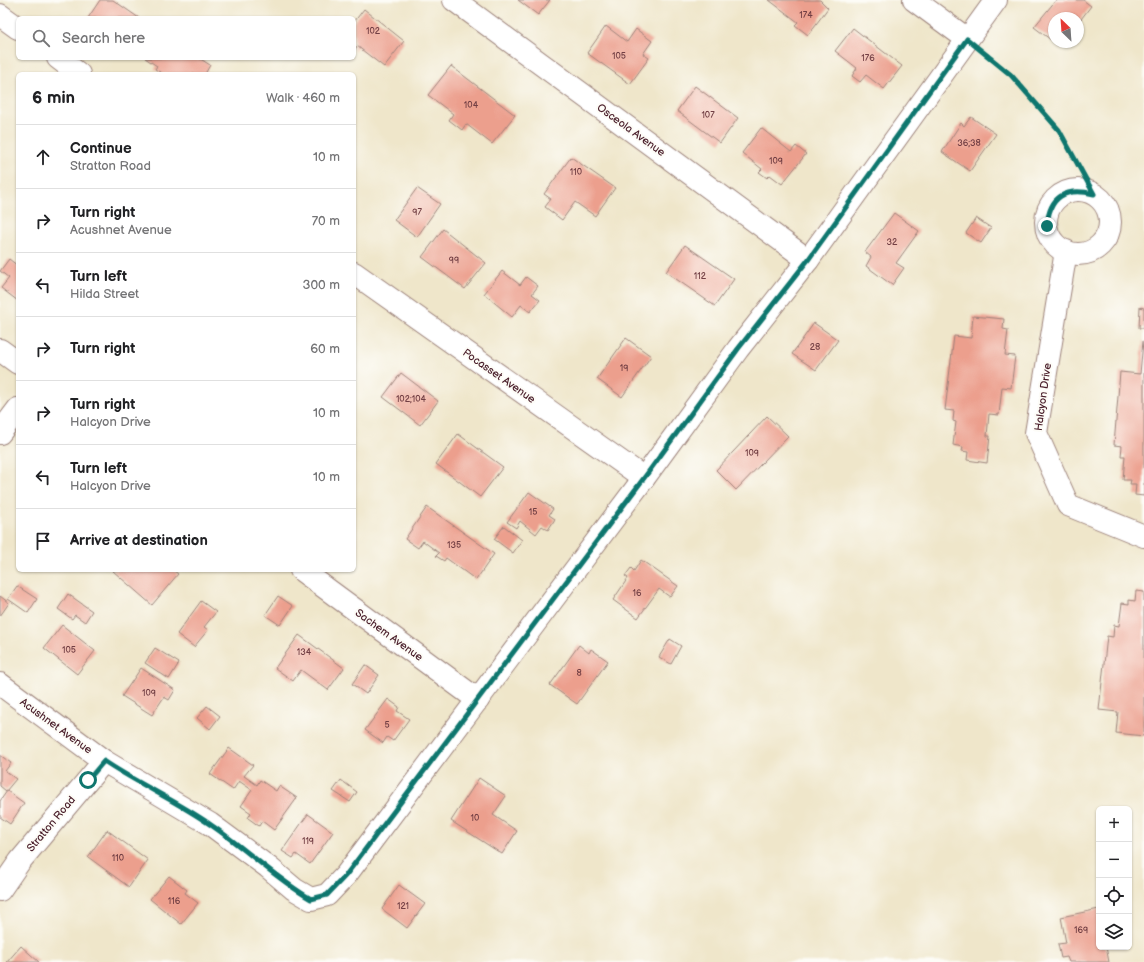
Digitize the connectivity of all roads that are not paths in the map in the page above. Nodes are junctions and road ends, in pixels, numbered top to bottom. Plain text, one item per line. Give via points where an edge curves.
1 (454, 0) edge
2 (914, 0) edge
3 (996, 0) edge
4 (0, 15) edge
5 (16, 27) edge
6 (967, 39) junction
7 (61, 60) edge
8 (76, 72) edge
9 (1066, 251) junction
10 (808, 260) junction
11 (356, 275) edge
12 (0, 350) edge
13 (16, 362) edge
14 (16, 412) edge
15 (0, 433) edge
16 (644, 478) junction
17 (1144, 536) edge
18 (304, 572) edge
19 (0, 684) edge
20 (478, 700) junction
21 (104, 761) junction
22 (0, 890) edge

1 - 10 street, Osceola Avenue
2 - 6 street
3 - 6 street
4 - 5 street
6 - 10 street
7 - 8 street
9 - 9 street via 1056,245 1050,236 1047,215 1059,197 1069,191 1080,190 1094,194 1107,208 1110,229 1095,250 1084,253
9 - 17 street, Halcyon Drive via 1036,433 1068,505
10 - 16 street via 738,349
11 - 16 street, Pocasset Avenue
12 - 13 street
14 - 15 street
16 - 20 street
18 - 20 street, Sachem Avenue
19 - 21 street, Acushnet Avenue
20 - 21 street, Acushnet Avenue via 346,875 327,895 312,899 294,889 210,824
21 - 22 street, Stratton Road via 20,861

